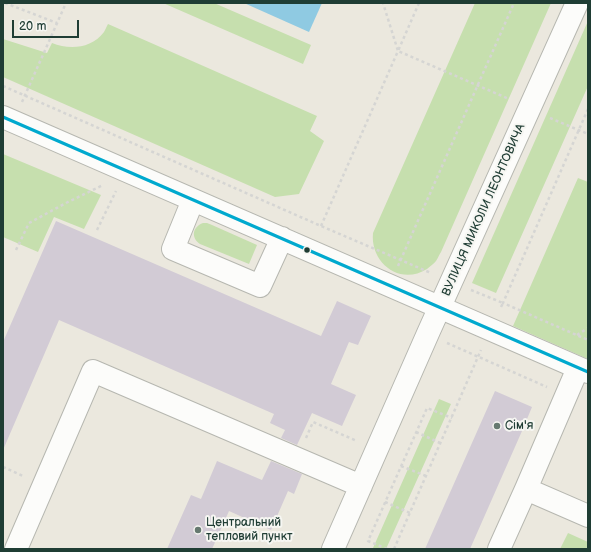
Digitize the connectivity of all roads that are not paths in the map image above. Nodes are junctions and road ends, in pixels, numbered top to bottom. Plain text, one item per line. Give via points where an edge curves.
1 (577, 3) edge
2 (8, 119) edge
3 (193, 200) junction
4 (282, 238) junction
5 (440, 308) junction
6 (583, 370) edge
7 (361, 486) junction
8 (526, 489) junction
9 (588, 516) edge
10 (16, 549) edge
11 (333, 549) edge
12 (499, 549) edge

1 - 5 street, ВУЛИЦЯ МИКОЛИ ЛЕОНТОВИЧА
2 - 3 street
3 - 4 street
3 - 4 street via 173,249 260,286
4 - 5 street
5 - 6 street
5 - 7 street, ВУЛИЦЯ МИКОЛИ ЛЕОНТОВИЧА
6 - 8 street
7 - 10 street via 93,371
7 - 11 street, ВУЛИЦЯ МИКОЛИ ЛЕОНТОВИЧА
8 - 9 street
8 - 12 street

